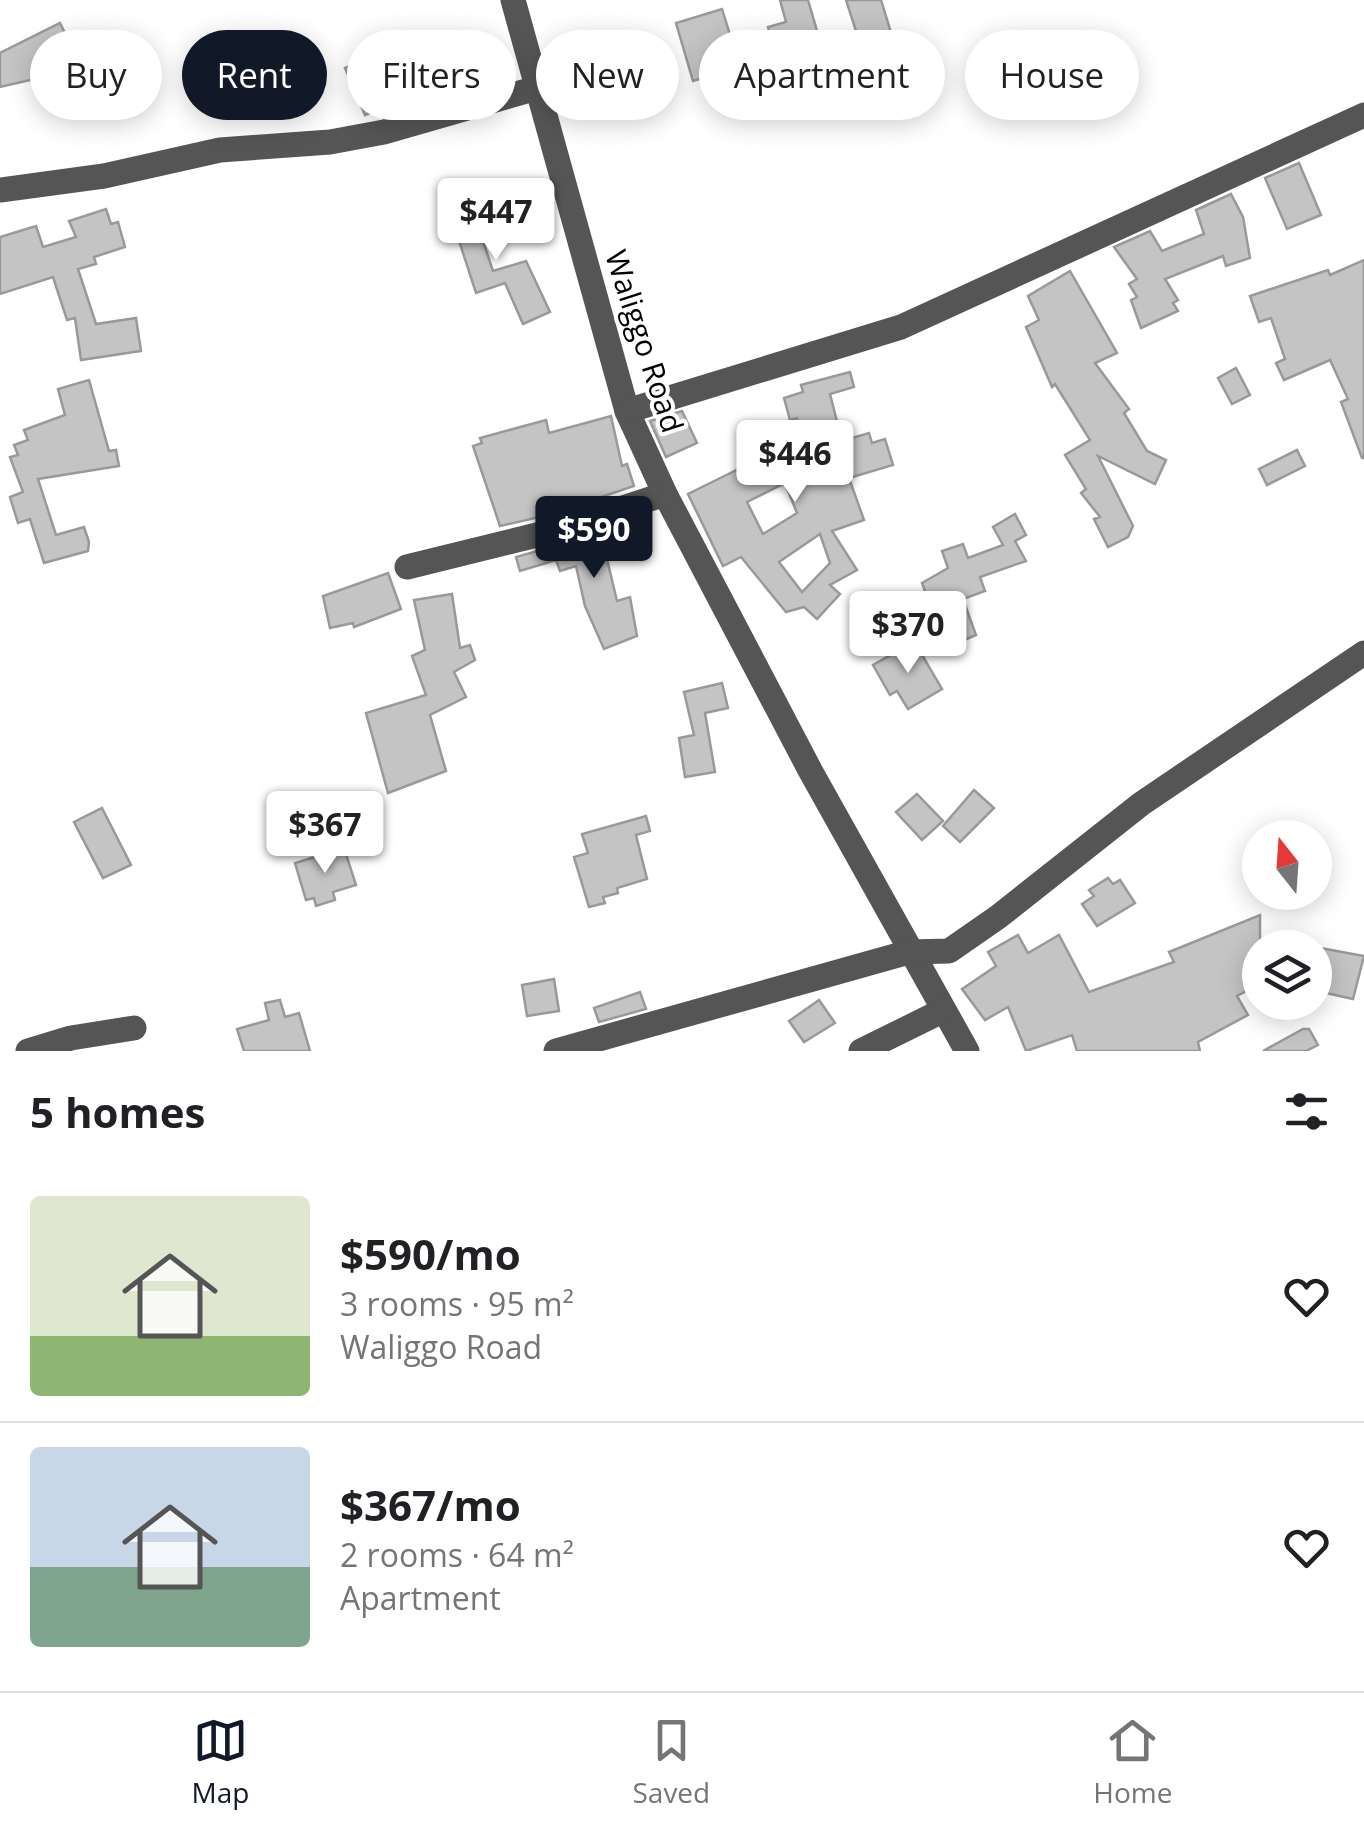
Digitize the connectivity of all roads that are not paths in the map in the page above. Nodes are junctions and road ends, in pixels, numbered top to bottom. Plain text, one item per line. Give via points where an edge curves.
1 (513, 0) edge
2 (536, 88) joint
3 (1364, 115) edge
4 (545, 120) edge
5 (0, 190) edge
6 (627, 410) junction
7 (665, 494) junction
8 (407, 567) dead end
9 (1364, 653) edge
10 (909, 952) junction
11 (942, 1012) junction
12 (134, 1028) dead end
13 (28, 1051) edge
14 (556, 1051) edge
15 (860, 1051) edge
16 (968, 1051) edge

1 - 2 street, Waliggo Road
2 - 5 street via 330,142 220,150
3 - 6 street via 902,326
4 - 6 street, Waliggo Road
6 - 7 street, Waliggo Road
7 - 8 street via 553,531
7 - 10 street, Waliggo Road
9 - 10 street via 1141,804 949,950
10 - 11 street, Waliggo Road
10 - 14 street
11 - 15 street
11 - 16 street, Waliggo Road
12 - 13 street

